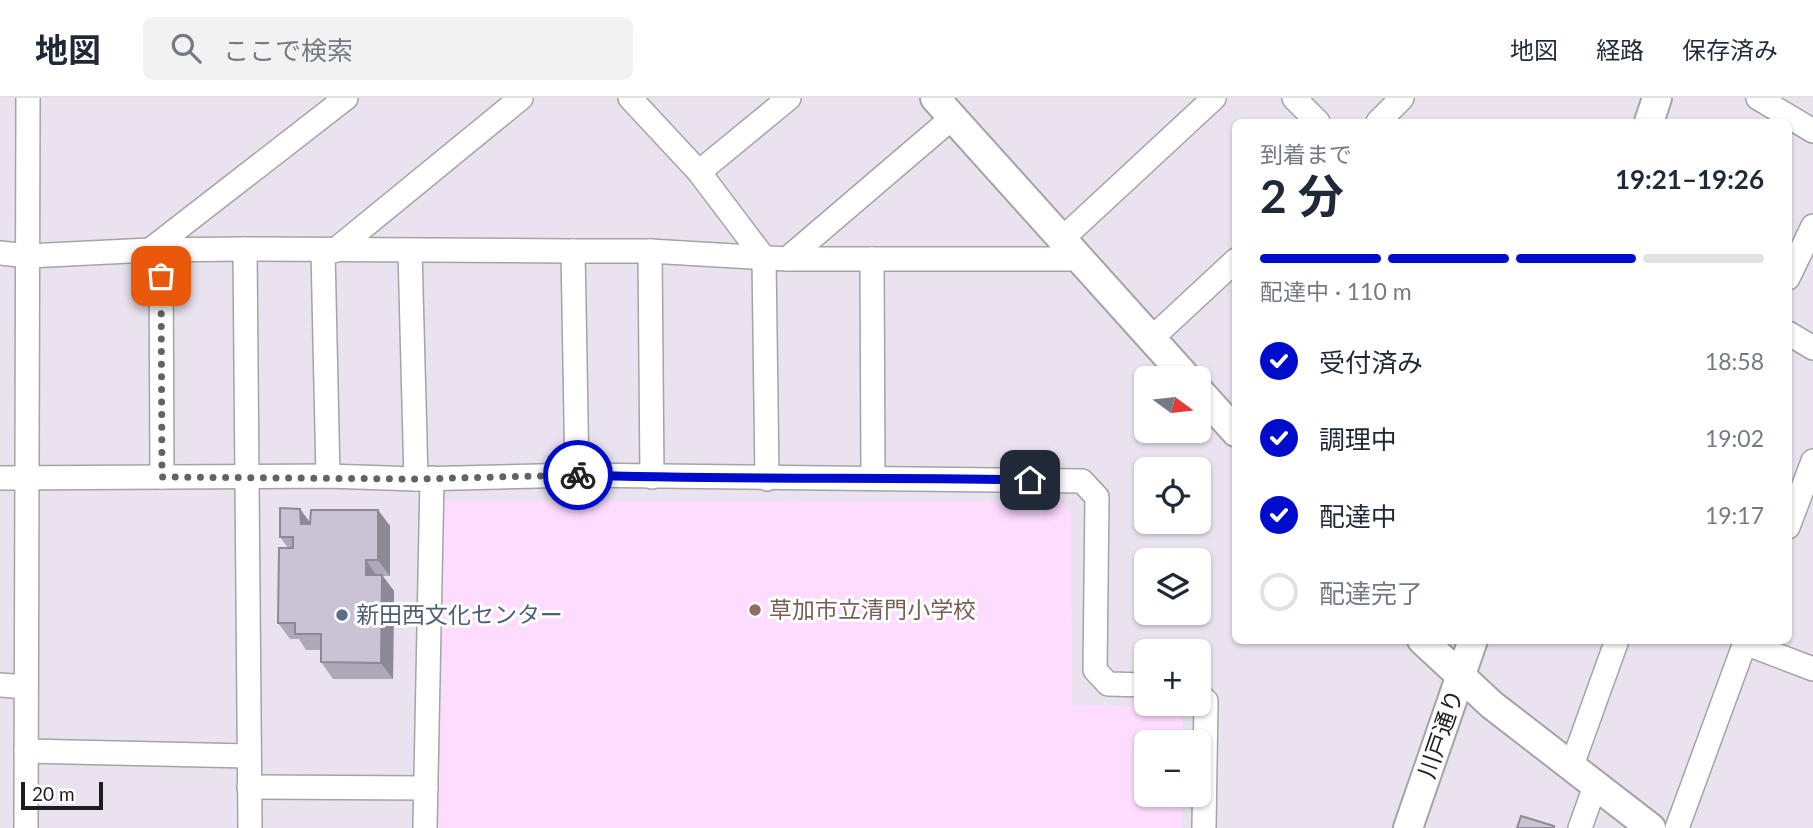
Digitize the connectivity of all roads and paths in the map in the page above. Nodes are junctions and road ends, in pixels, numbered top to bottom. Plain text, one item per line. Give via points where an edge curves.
1 (28, 98) edge
2 (346, 98) edge
3 (521, 98) edge
4 (630, 98) edge
5 (789, 98) edge
6 (1214, 98) edge
7 (1294, 98) edge
8 (1402, 98) edge
9 (1657, 98) edge
10 (1758, 98) edge
11 (943, 108) edge
12 (1315, 119) edge
13 (1381, 119) edge
14 (1650, 119) edge
15 (1813, 131) edge
16 (699, 172) junction
17 (1813, 226) edge
18 (245, 249) junction
19 (1071, 249) junction
20 (155, 250) junction
21 (328, 251) junction
22 (410, 251) junction
23 (573, 251) junction
24 (650, 251) junction
25 (0, 253) edge
26 (28, 256) junction
27 (775, 259) junction
28 (872, 259) junction
29 (1232, 264) edge
30 (1792, 270) edge
31 (1792, 335) edge
32 (1151, 339) junction
33 (1813, 348) edge
34 (1176, 366) edge
35 (1211, 403) edge
36 (1232, 425) edge
37 (1813, 461) edge
38 (578, 475) junction
39 (248, 476) junction
40 (328, 476) junction
41 (162, 477) junction
42 (652, 477) junction
43 (873, 477) junction
44 (0, 478) edge
45 (424, 478) junction
46 (767, 479) junction
47 (27, 480) junction
48 (1792, 516) edge
49 (1426, 644) edge
50 (1472, 644) edge
51 (1616, 644) edge
52 (1744, 644) edge
53 (1750, 644) edge
54 (1813, 669) edge
55 (1461, 678) junction
56 (0, 685) edge
57 (1134, 685) edge
58 (26, 687) junction
59 (1206, 716) edge
60 (26, 751) junction
61 (248, 756) junction
62 (1572, 765) junction
63 (1595, 786) junction
64 (249, 787) junction
65 (426, 788) junction
66 (26, 828) edge
67 (250, 828) edge
68 (425, 828) edge
69 (1204, 828) edge
70 (1408, 828) edge
71 (1580, 828) edge
72 (1651, 828) edge
73 (1677, 828) edge

1 - 26 street
2 - 20 street
3 - 21 street
4 - 16 street
5 - 16 street
6 - 19 street
7 - 12 street
8 - 13 street
9 - 14 street
10 - 15 street
11 - 19 street
11 - 27 street
16 - 27 street
17 - 30 street
18 - 20 street
18 - 21 street
18 - 39 street
19 - 28 street
19 - 32 street
20 - 26 street
20 - 41 street
21 - 22 street
21 - 40 street
22 - 23 street
22 - 45 street
23 - 24 street
23 - 38 street
24 - 27 street
24 - 42 street
25 - 26 street
26 - 47 street
27 - 28 street
27 - 46 street
28 - 43 street
29 - 32 street
31 - 33 street
32 - 34 street
35 - 36 street
37 - 48 street
38 - 42 street
38 - 45 street
39 - 40 street
39 - 41 street
39 - 61 street
40 - 45 street
41 - 47 street
42 - 46 street
43 - 46 street
43 - 57 street via 1082,481 1097,497 1095,670 1108,684
44 - 47 street
45 - 65 street
47 - 58 street
49 - 55 street
50 - 55 street, 川戸通り
51 - 62 street
52 - 73 street
53 - 54 street
55 - 62 street
55 - 70 street, 川戸通り
56 - 58 street
58 - 60 street
59 - 69 street
60 - 61 street
60 - 66 street
61 - 64 street
62 - 63 street
63 - 71 street
63 - 72 street
64 - 65 street
64 - 67 street
65 - 68 street

